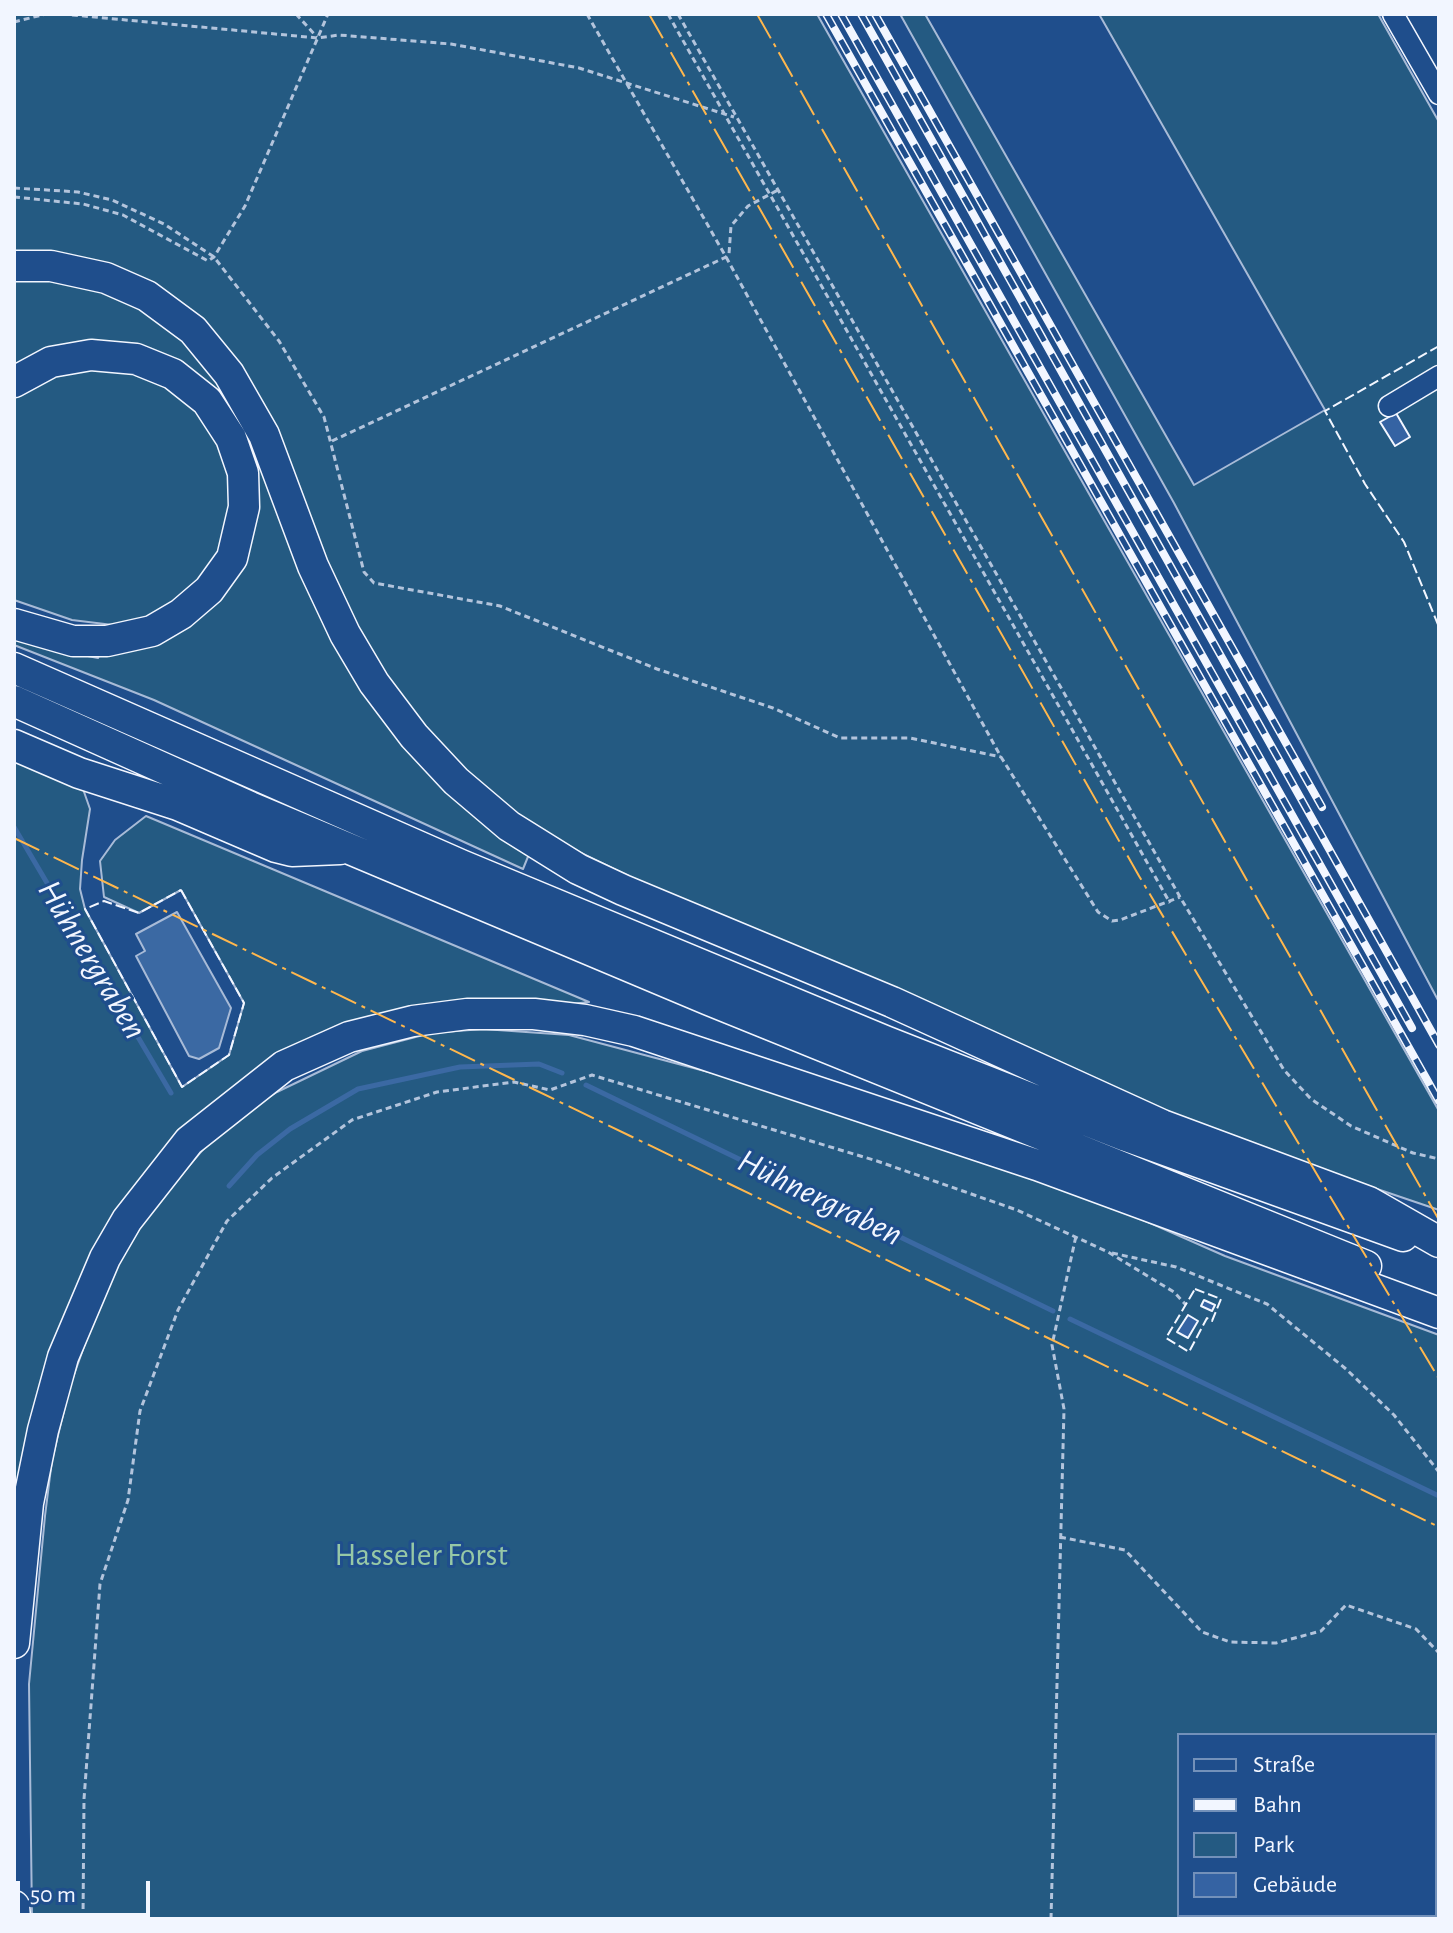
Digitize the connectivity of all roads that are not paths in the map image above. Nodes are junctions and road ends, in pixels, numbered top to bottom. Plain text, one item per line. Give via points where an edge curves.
1 (1393, 14) edge
2 (1439, 94) edge
3 (14, 266) edge
4 (1439, 376) edge
5 (14, 382) edge
6 (1389, 406) dead end
7 (14, 624) edge
8 (14, 668) edge
9 (14, 701) edge
10 (14, 745) edge
11 (348, 848) junction
12 (1439, 1242) edge
13 (1439, 1248) edge
14 (1439, 1293) edge
15 (1439, 1313) edge
16 (14, 1643) edge
17 (14, 1906) edge
18 (15, 1919) edge

1 - 2 street
3 - 12 highway via 51,266 106,278 147,296 193,330 229,374 264,435 313,566 374,683 456,781 509,826 623,890 892,1002 1162,1125 1369,1202
4 - 6 street
5 - 7 highway via 51,362 91,355 136,359 173,374 207,401 231,438 243,473 244,507 232,558 209,590 152,631 107,641 73,641
8 - 13 highway via 447,859 858,1030 1126,1136
9 - 11 highway
10 - 11 highway via 276,847
11 - 14 highway via 1000,1121
15 - 16 highway via 1037,1165 634,1031 534,1014 413,1021 349,1037 284,1066 189,1141 127,1220 63,1357 43,1430 28,1503
17 - 18 highway

